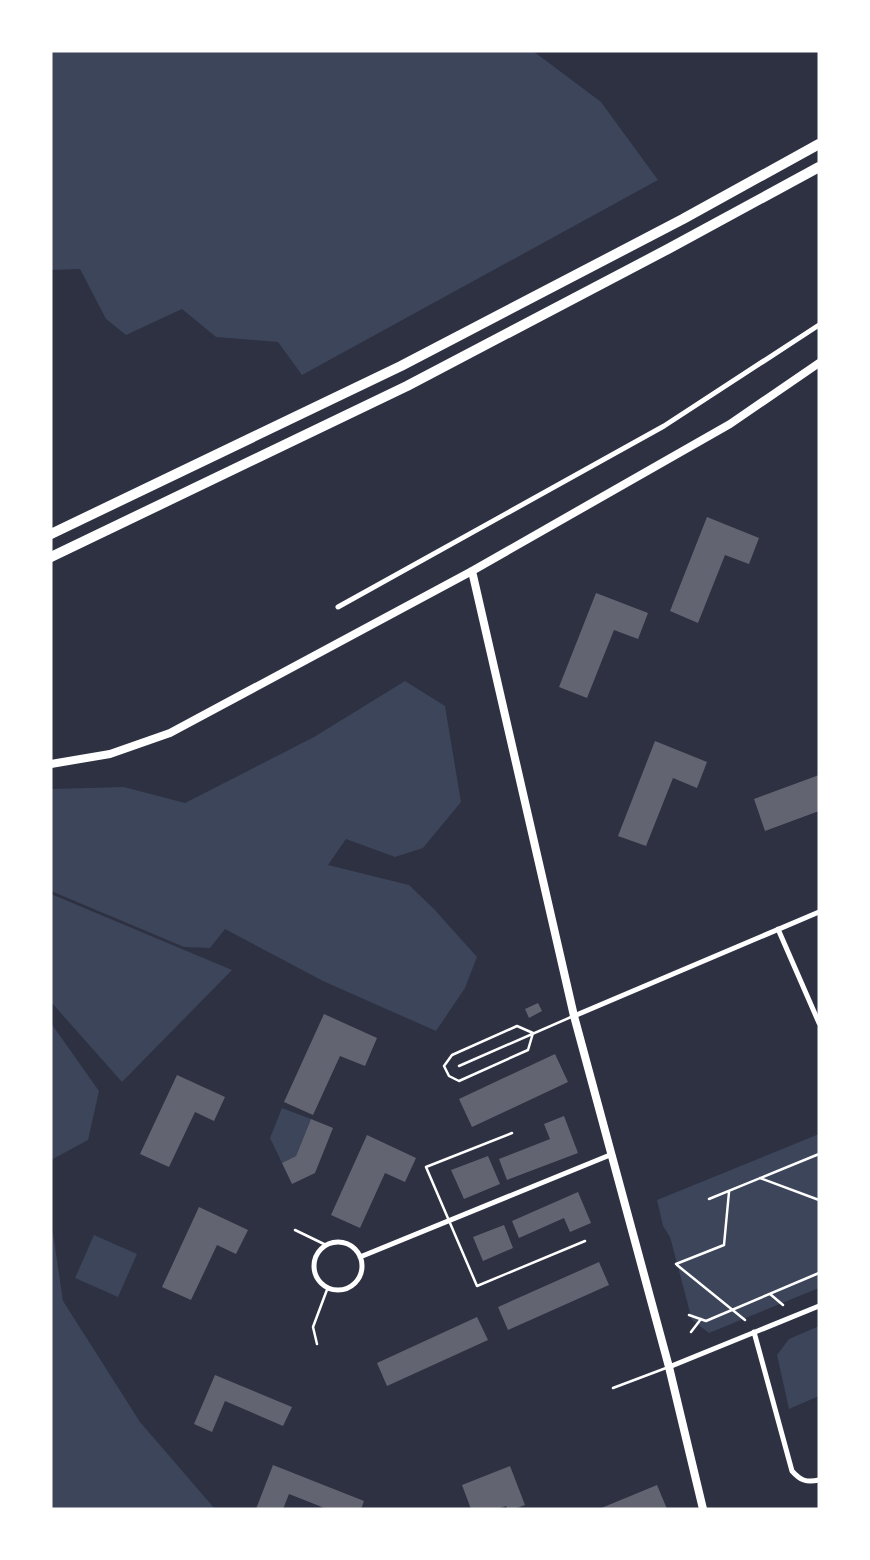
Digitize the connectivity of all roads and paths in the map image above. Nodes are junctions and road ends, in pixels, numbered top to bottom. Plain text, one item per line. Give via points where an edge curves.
1 (819, 144) edge
2 (819, 167) edge
3 (819, 326) edge
4 (819, 363) edge
5 (51, 534) edge
6 (51, 557) edge
7 (472, 571) junction
8 (338, 607) dead end
9 (51, 764) edge
10 (819, 912) edge
11 (778, 929) junction
12 (574, 1016) junction
13 (819, 1023) edge
14 (533, 1034) junction
15 (459, 1066) dead end
16 (512, 1133) dead end
17 (819, 1154) edge
18 (610, 1155) junction
19 (760, 1178) junction
20 (729, 1191) junction
21 (709, 1199) dead end
22 (819, 1200) edge
23 (449, 1221) junction
24 (295, 1230) dead end
25 (585, 1241) dead end
26 (326, 1245) junction
27 (360, 1257) junction
28 (819, 1273) edge
29 (328, 1287) junction
30 (770, 1294) junction
31 (783, 1305) dead end
32 (819, 1306) edge
33 (733, 1310) junction
34 (690, 1315) dead end
35 (701, 1319) junction
36 (745, 1320) dead end
37 (691, 1332) dead end
38 (754, 1332) junction
39 (317, 1344) dead end
40 (669, 1367) junction
41 (613, 1388) dead end
42 (819, 1480) edge
43 (703, 1509) edge

1 - 5 highway via 401,366
2 - 6 highway via 407,386
3 - 8 street via 664,426
4 - 7 main road via 730,425
7 - 9 main road via 170,733 110,754
7 - 12 main road
10 - 11 street
11 - 12 street
11 - 13 street
12 - 14 lane
12 - 18 main road
14 - 14 lane via 517,1026 452,1055 444,1066 449,1076 459,1081 528,1050
14 - 15 lane
16 - 23 lane via 426,1167
17 - 19 path
18 - 23 street
18 - 40 main road
19 - 20 path
19 - 22 path
20 - 21 path
20 - 33 path via 724,1245 676,1264
23 - 25 lane via 477,1286
23 - 27 street
24 - 26 lane
26 - 27 street via 342,1242
26 - 29 street via 314,1264 318,1280
27 - 29 street via 361,1272 352,1285 338,1290
28 - 30 path
29 - 39 lane via 313,1327
30 - 31 path
30 - 33 path
32 - 38 street
33 - 35 path
33 - 36 path
34 - 35 path
35 - 37 path
38 - 40 street
38 - 42 street via 792,1471 799,1479
40 - 41 lane
40 - 43 main road

